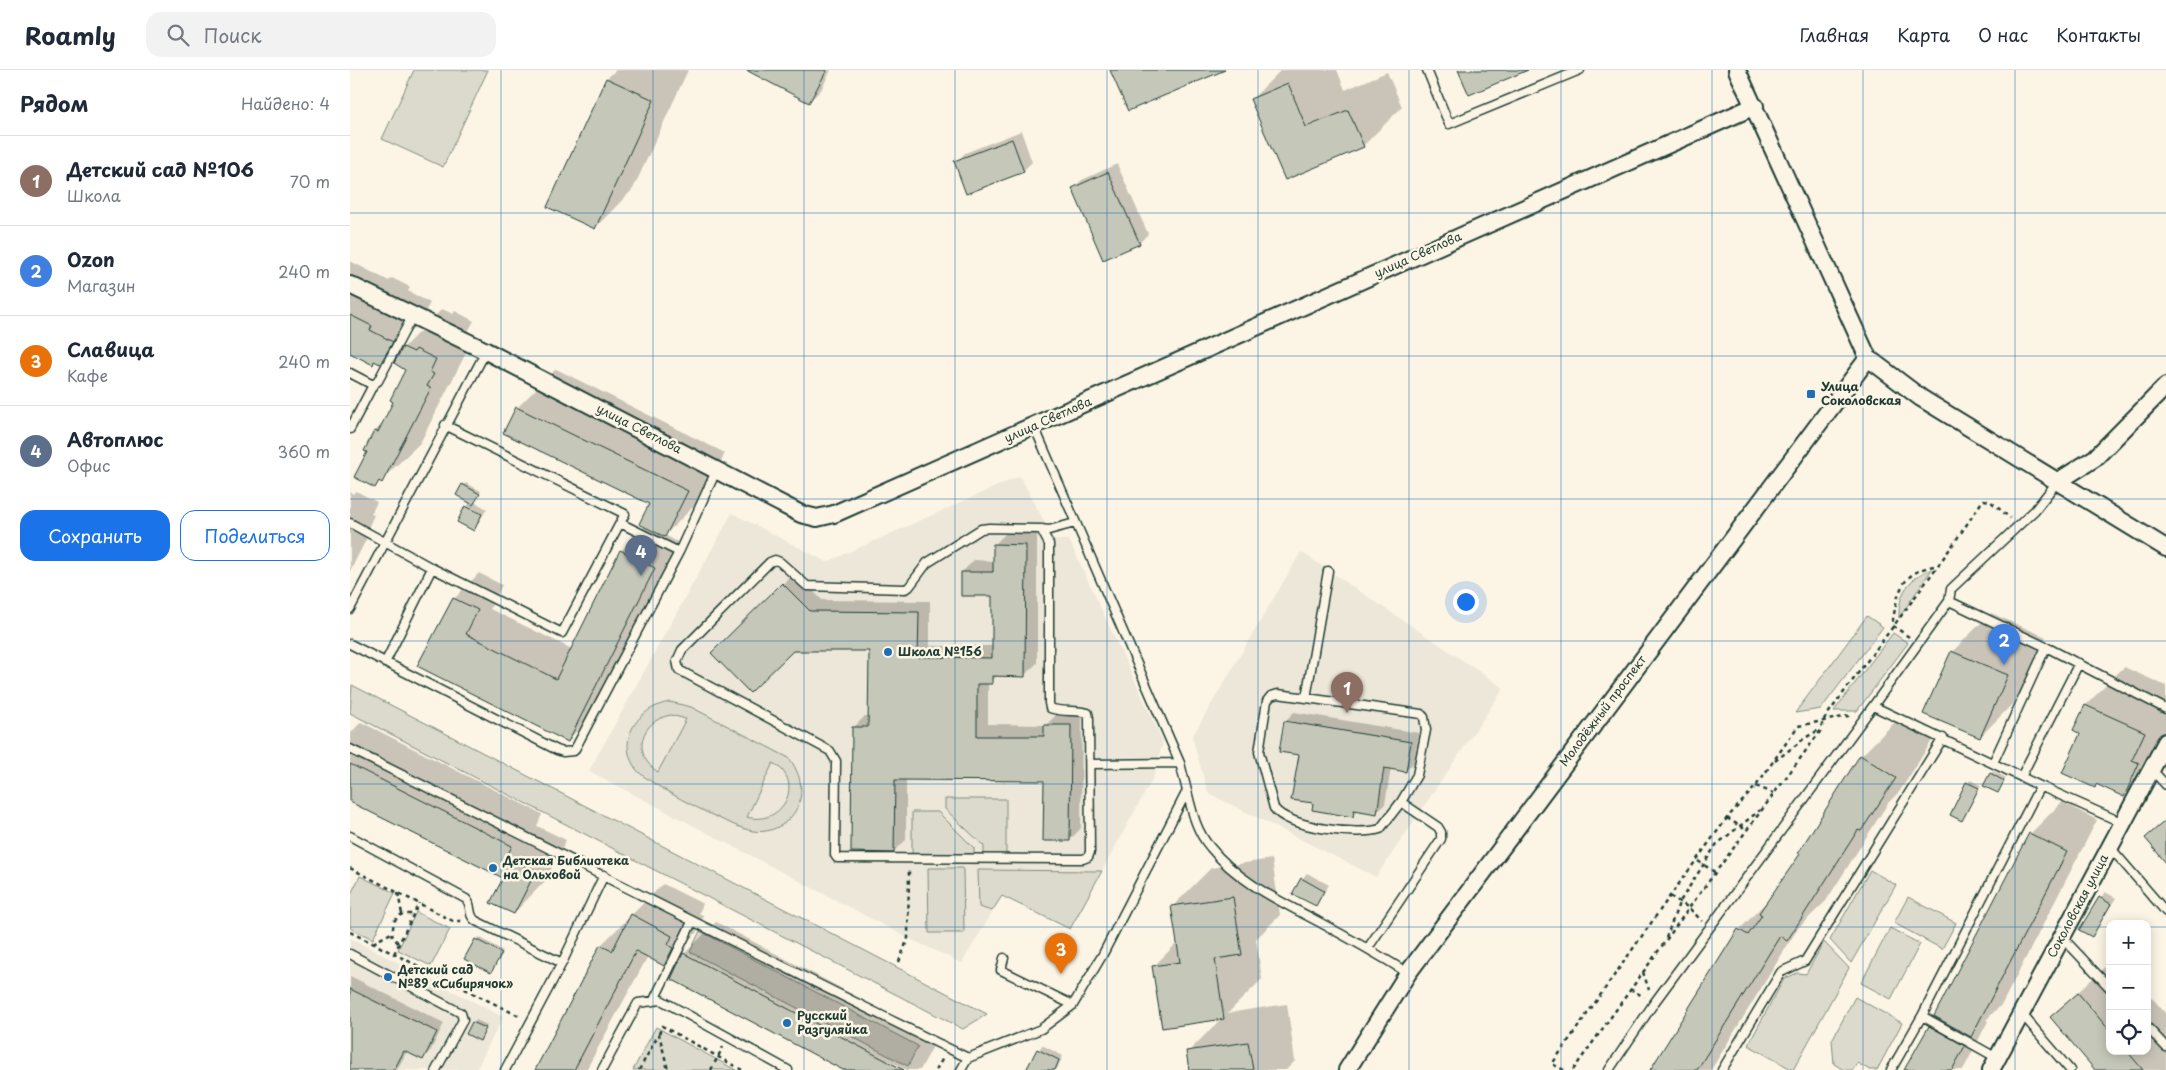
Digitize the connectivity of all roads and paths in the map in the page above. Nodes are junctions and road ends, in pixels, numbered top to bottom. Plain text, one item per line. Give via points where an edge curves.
1 (1427, 70) edge
2 (1580, 70) edge
3 (1737, 70) edge
4 (1755, 106) junction
5 (350, 285) edge
6 (412, 317) junction
7 (486, 351) junction
8 (1868, 358) junction
9 (350, 373) edge
10 (373, 385) junction
11 (2166, 386) edge
12 (351, 425) edge
13 (445, 425) junction
14 (1034, 426) junction
15 (718, 469) junction
16 (2057, 482) junction
17 (350, 523) edge
18 (620, 523) junction
19 (1075, 523) junction
20 (2018, 525) junction
21 (1041, 529) junction
22 (384, 542) junction
23 (2166, 548) edge
24 (678, 552) junction
25 (1940, 565) junction
26 (432, 568) junction
27 (1328, 571) dead end
28 (1949, 601) junction
29 (350, 609) edge
30 (1892, 625) junction
31 (350, 644) edge
32 (1918, 644) junction
33 (2046, 647) junction
34 (385, 663) junction
35 (2079, 663) junction
36 (1306, 698) junction
37 (1871, 708) junction
38 (2166, 709) edge
39 (1822, 722) junction
40 (1822, 729) junction
41 (1943, 738) junction
42 (2166, 742) edge
43 (350, 748) edge
44 (1180, 763) junction
45 (1993, 763) junction
46 (1090, 764) junction
47 (2152, 770) junction
48 (2021, 776) junction
49 (2166, 785) edge
50 (1756, 786) junction
51 (2040, 786) junction
52 (1187, 791) junction
53 (1773, 793) junction
54 (1401, 802) junction
55 (1764, 807) junction
56 (1727, 818) junction
57 (2122, 823) junction
58 (1739, 826) junction
59 (1746, 830) junction
60 (350, 836) edge
61 (2109, 846) junction
62 (910, 860) junction
63 (1698, 861) junction
64 (1703, 864) junction
65 (350, 868) edge
66 (1716, 873) junction
67 (604, 876) junction
68 (398, 892) junction
69 (1670, 896) junction
70 (419, 903) junction
71 (1679, 903) junction
72 (1688, 908) junction
73 (2166, 912) edge
74 (402, 914) junction
75 (413, 914) junction
76 (473, 919) junction
77 (692, 922) junction
78 (1710, 928) junction
79 (350, 932) edge
80 (392, 933) junction
81 (2062, 937) junction
82 (1665, 942) junction
83 (373, 943) junction
84 (398, 944) junction
85 (1368, 948) junction
86 (350, 954) edge
87 (394, 954) junction
88 (1004, 958) dead end
89 (899, 962) dead end
90 (562, 963) junction
91 (1642, 972) junction
92 (1408, 973) junction
93 (2106, 984) edge
94 (1630, 989) junction
95 (654, 1000) junction
96 (1654, 1003) junction
97 (1073, 1005) junction
98 (2020, 1013) junction
99 (1922, 1016) junction
100 (531, 1022) junction
101 (2151, 1032) edge
102 (659, 1034) junction
103 (728, 1037) junction
104 (2166, 1047) edge
105 (718, 1056) junction
106 (968, 1058) junction
107 (1994, 1064) edge
108 (436, 1070) edge
109 (506, 1070) edge
110 (602, 1070) edge
111 (639, 1070) edge
112 (668, 1070) edge
113 (710, 1070) edge
114 (742, 1070) edge
115 (788, 1070) edge
116 (961, 1070) edge
117 (1347, 1070) edge
118 (1564, 1070) edge
119 (1574, 1070) edge
120 (1609, 1070) edge
121 (1722, 1070) edge
122 (1891, 1070) edge
123 (2070, 1070) edge

1 - 2 lane via 1449,124
3 - 4 street
4 - 8 street
4 - 14 street, улица Светлова
5 - 6 street, улица Светлова
6 - 7 street, улица Светлова
6 - 10 lane
7 - 13 lane
7 - 15 street, улица Светлова
8 - 16 street via 1921,398
8 - 92 street, Молодёжный проспект
9 - 10 lane
10 - 12 lane
11 - 16 street via 2095,458
13 - 18 lane via 625,514
13 - 22 lane
14 - 15 street, улица Светлова via 834,514 817,518 801,514
14 - 19 lane
15 - 24 lane
16 - 20 lane via 2035,510
16 - 23 street
17 - 22 lane
18 - 24 lane
18 - 26 lane via 562,633
19 - 21 lane
19 - 44 lane
20 - 25 path via 1990,501 1984,500
20 - 28 lane via 1951,589
21 - 46 lane via 1049,544 1050,708 1088,713
21 - 62 lane via 981,529 927,563 910,587 905,589 807,586 780,562 770,562 682,650 677,661 679,670 830,751 836,761 837,858
22 - 26 lane
22 - 29 lane
24 - 34 lane via 574,751 557,750
25 - 30 path
25 - 30 path via 1915,573 1902,586 1894,606
26 - 34 lane
27 - 36 lane
28 - 32 lane
28 - 33 lane
30 - 32 path
30 - 39 path
31 - 34 lane
32 - 37 lane
33 - 35 lane
33 - 45 lane
35 - 38 lane
35 - 48 lane
36 - 54 lane via 1424,716 1426,730 1417,775
36 - 54 lane via 1278,694 1270,696 1268,701 1259,752 1276,811 1304,824 1348,833 1380,829
37 - 39 path
37 - 41 lane
37 - 78 lane
39 - 40 path
39 - 50 path via 1798,726
40 - 50 path via 1772,763
40 - 53 path
41 - 45 lane
41 - 121 lane via 1806,961 1781,972
42 - 47 street, Соколовская улица
43 - 67 lane
44 - 46 lane
44 - 52 lane
45 - 48 lane
46 - 62 lane via 1088,857
47 - 49 lane
47 - 57 street, Соколовская улица
48 - 51 lane
50 - 53 path
50 - 56 path
51 - 57 lane
51 - 99 lane
52 - 85 lane via 1194,820 1208,846 1232,871 1265,893
52 - 97 lane
53 - 55 path
54 - 85 lane via 1438,827 1440,839
55 - 58 path
55 - 59 path
56 - 58 path
56 - 63 path
57 - 61 street, Соколовская улица
58 - 59 path
58 - 64 path via 1716,845
59 - 66 path
60 - 76 lane via 466,899
61 - 73 lane
61 - 81 street, Соколовская улица
62 - 89 path via 908,938
63 - 64 path
63 - 69 path
64 - 66 path
64 - 71 path
65 - 68 path
66 - 72 path
67 - 77 lane
67 - 90 lane
68 - 70 path
68 - 74 path
69 - 71 path
69 - 118 path via 1552,1064
70 - 75 path
70 - 76 path via 453,921
71 - 72 path
71 - 82 path
72 - 78 path
72 - 82 path
74 - 75 path
74 - 80 path via 394,921
75 - 84 path
76 - 90 lane
77 - 95 lane
77 - 106 lane
78 - 96 lane
79 - 83 path
80 - 83 path
80 - 84 path
81 - 93 lane
81 - 98 street, Соколовская улица
82 - 91 path
83 - 87 path
84 - 87 path
85 - 92 lane
86 - 108 lane via 461,1013 463,1020
87 - 100 path
88 - 97 lane via 1001,970
90 - 100 lane
91 - 94 path
91 - 96 path
92 - 117 street, Молодёжный проспект
94 - 96 path
94 - 119 path
95 - 103 lane via 661,1000
95 - 110 lane via 638,1003
96 - 120 lane
97 - 106 lane via 1041,1029
98 - 107 street, Соколовская улица
98 - 123 lane
99 - 107 lane
99 - 122 lane
100 - 109 lane
101 - 104 lane
102 - 105 path via 662,1026
102 - 111 path
102 - 112 path
103 - 105 path
103 - 115 lane
105 - 113 path
105 - 114 path
106 - 116 lane

